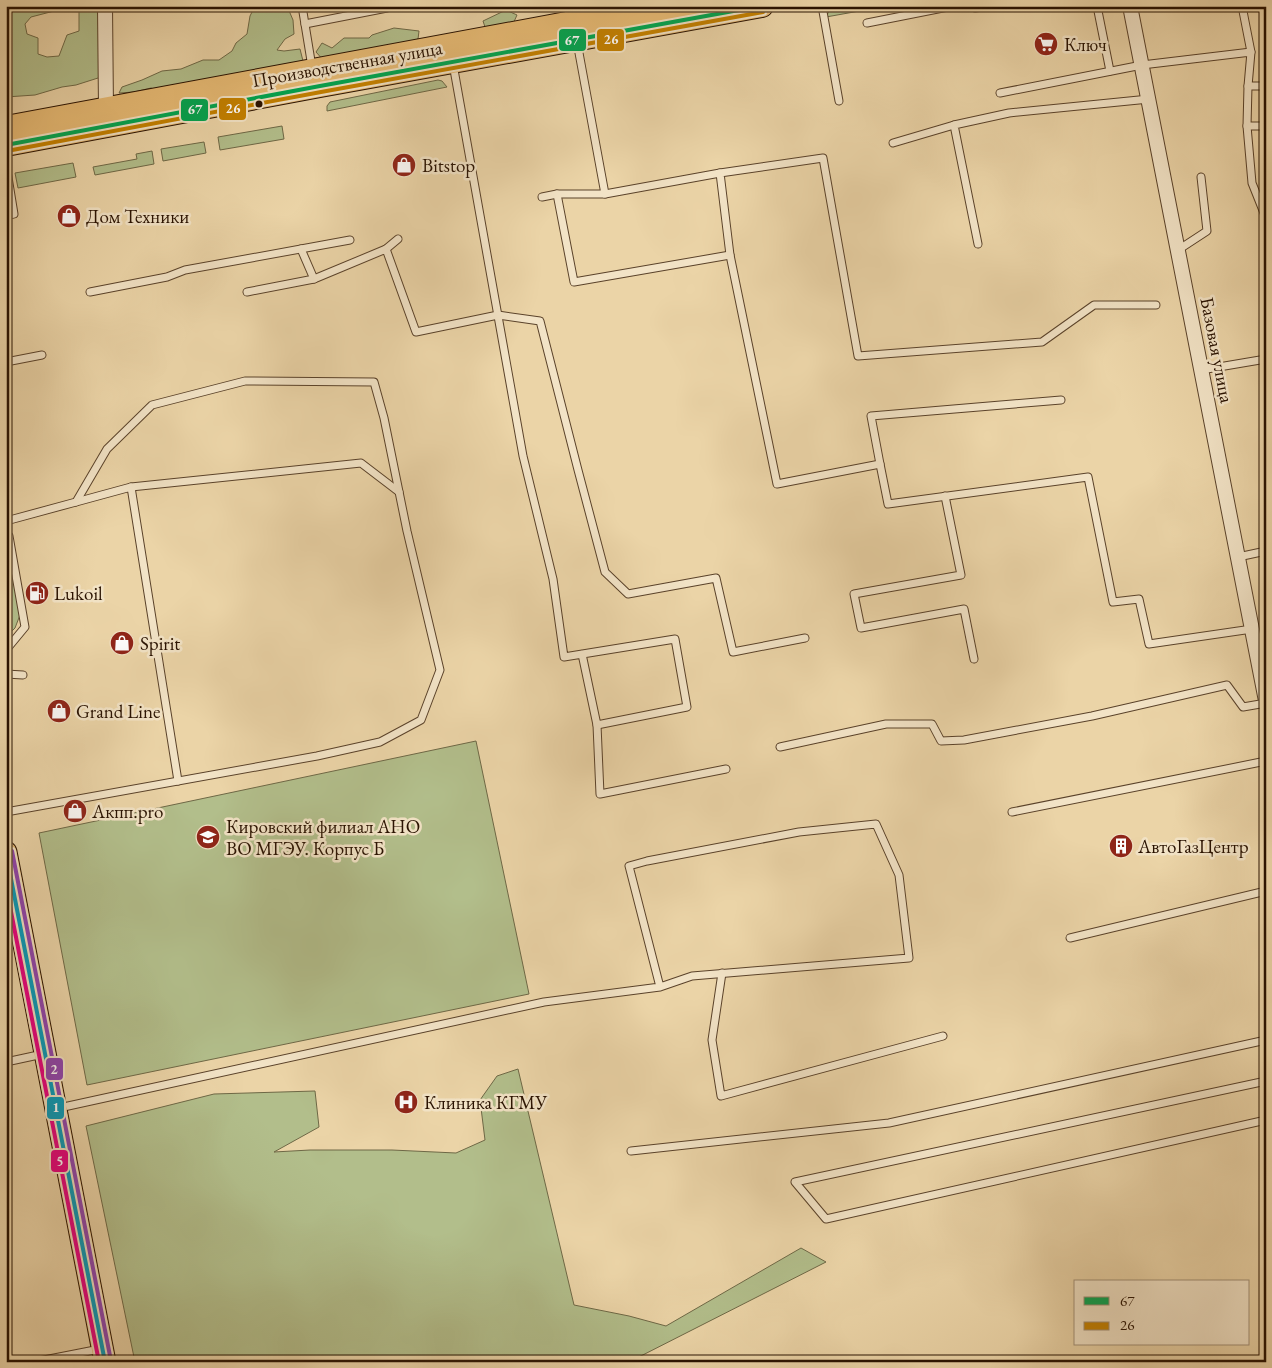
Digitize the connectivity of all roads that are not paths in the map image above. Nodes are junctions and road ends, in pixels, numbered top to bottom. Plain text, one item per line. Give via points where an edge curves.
1 (105, 6) edge
2 (302, 6) edge
3 (658, 6) edge
4 (762, 6) edge
5 (822, 6) edge
6 (953, 6) edge
7 (975, 6) edge
8 (992, 6) edge
9 (1097, 6) edge
10 (1130, 6) edge
11 (1242, 6) edge
12 (387, 8) dead end
13 (867, 23) dead end
14 (305, 24) junction
15 (576, 40) junction
16 (1251, 52) junction
17 (453, 62) junction
18 (1142, 64) junction
19 (312, 70) junction
20 (1110, 71) junction
21 (1248, 86) junction
22 (1266, 86) edge
23 (1000, 93) dead end
24 (1149, 99) junction
25 (839, 101) dead end
26 (106, 108) junction
27 (954, 125) junction
28 (1247, 126) junction
29 (1266, 126) edge
30 (6, 127) edge
31 (893, 143) dead end
32 (6, 145) edge
33 (6, 165) edge
34 (720, 173) junction
35 (1202, 177) dead end
36 (557, 194) junction
37 (605, 194) junction
38 (542, 197) dead end
39 (6, 216) edge
40 (1266, 218) edge
41 (398, 239) dead end
42 (350, 240) dead end
43 (978, 244) dead end
44 (301, 249) junction
45 (386, 250) junction
46 (1178, 250) junction
47 (730, 254) junction
48 (314, 279) junction
49 (90, 292) dead end
50 (247, 292) dead end
51 (1156, 305) dead end
52 (498, 315) junction
53 (42, 355) dead end
54 (1266, 359) edge
55 (6, 362) edge
56 (1201, 370) junction
57 (1061, 400) dead end
58 (880, 464) junction
59 (131, 487) junction
60 (398, 492) junction
61 (945, 496) junction
62 (76, 502) junction
63 (6, 520) edge
64 (6, 536) edge
65 (1266, 551) edge
66 (1238, 557) junction
67 (1252, 629) junction
68 (805, 638) dead end
69 (6, 650) edge
70 (582, 654) junction
71 (974, 659) dead end
72 (6, 674) edge
73 (23, 675) dead end
74 (1266, 702) edge
75 (597, 725) junction
76 (780, 747) dead end
77 (1266, 761) edge
78 (726, 769) dead end
79 (178, 781) junction
80 (6, 812) edge
81 (1012, 812) dead end
82 (6, 852) edge
83 (1266, 891) edge
84 (1070, 938) dead end
85 (722, 974) junction
86 (660, 987) junction
87 (943, 1036) dead end
88 (1266, 1040) edge
89 (45, 1054) junction
90 (6, 1062) edge
91 (1266, 1081) edge
92 (56, 1108) junction
93 (1266, 1120) edge
94 (631, 1151) dead end
95 (104, 1355) edge
96 (39, 1361) edge

1 - 26 street
2 - 14 lane
3 - 19 highway, Производственная улица
4 - 15 highway, Производственная улица
5 - 25 lane
6 - 13 lane
7 - 8 lane
9 - 20 lane
10 - 18 street, Базовая улица
11 - 16 lane
12 - 14 lane
14 - 19 lane
15 - 17 highway, Производственная улица
15 - 37 lane
16 - 18 lane
16 - 21 lane
17 - 32 highway, Производственная улица
17 - 52 lane
18 - 20 lane
18 - 24 street, Базовая улица
19 - 26 highway, Производственная улица
20 - 23 lane
21 - 22 lane
21 - 28 lane
24 - 27 lane via 1010,113
24 - 46 street, Базовая улица
26 - 30 highway, Производственная улица
27 - 31 lane
27 - 43 lane
28 - 29 lane
28 - 40 lane via 1252,183
33 - 39 lane via 14,214
34 - 37 lane
34 - 47 lane
34 - 51 lane via 823,158 858,356 1042,342 1094,305
35 - 46 lane via 1207,231
36 - 37 lane
36 - 38 lane
36 - 47 lane via 574,282
41 - 45 lane
42 - 44 lane
44 - 48 lane
44 - 49 lane via 185,270 167,277
45 - 48 lane
45 - 52 lane via 416,332
46 - 56 street, Базовая улица
47 - 58 lane via 778,484
48 - 50 lane
52 - 68 lane via 540,321 605,572 628,594 716,578 733,652
52 - 70 lane via 523,456 553,579 564,657
53 - 55 lane
54 - 56 lane
56 - 66 street, Базовая улица
57 - 58 lane via 871,416
58 - 61 lane via 888,504
59 - 60 lane via 361,463
59 - 62 lane
59 - 79 lane
60 - 62 lane via 374,382 245,381 152,405 107,449
60 - 79 lane via 440,670 421,720 380,742
61 - 67 lane via 1088,477 1113,602 1139,599 1149,644
61 - 71 lane via 961,575 854,594 861,628 964,609
62 - 63 lane
64 - 69 lane via 26,627
65 - 66 lane
66 - 67 street, Базовая улица
67 - 74 street, Базовая улица
70 - 75 lane
70 - 75 lane via 675,639 687,707
72 - 73 lane
74 - 76 lane via 1243,707 1227,685 1092,716 964,740 941,742 932,724 886,724
75 - 78 lane via 600,794
77 - 81 lane
79 - 80 lane
82 - 89 main road
83 - 84 lane
85 - 86 lane via 692,976
85 - 86 lane via 909,958 899,875 876,824 799,832 629,866
85 - 87 lane via 712,1040 721,1096
86 - 92 lane via 544,1002
88 - 94 lane via 889,1124
89 - 90 lane
89 - 92 main road
91 - 93 lane via 795,1182 826,1219
92 - 95 main road
95 - 96 lane

